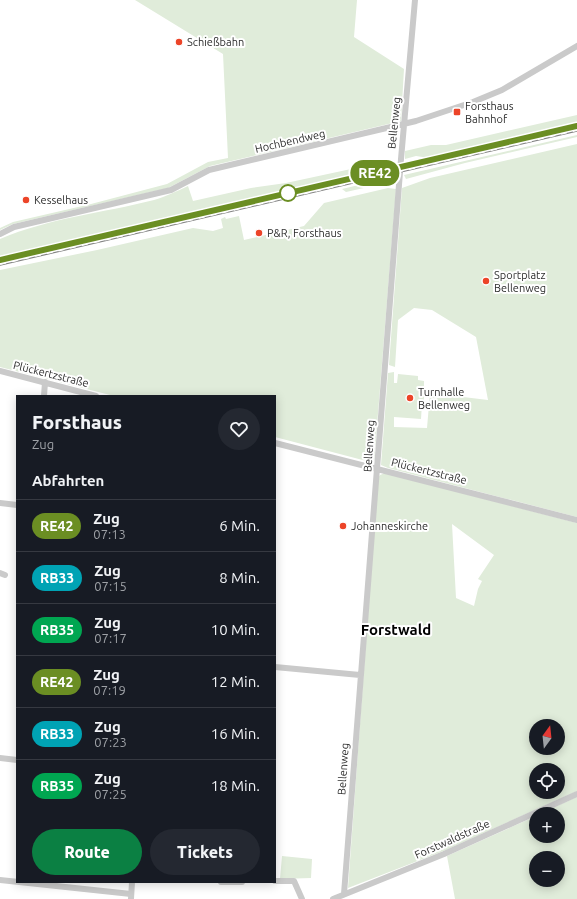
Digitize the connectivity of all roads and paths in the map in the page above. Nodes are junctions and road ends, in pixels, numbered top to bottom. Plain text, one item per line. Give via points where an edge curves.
1 (415, 0) edge
2 (577, 46) edge
3 (405, 124) junction
4 (0, 234) edge
5 (0, 371) edge
6 (45, 382) junction
7 (44, 395) edge
8 (92, 395) edge
9 (276, 443) edge
10 (377, 469) junction
11 (0, 503) edge
12 (16, 505) edge
13 (577, 520) edge
14 (276, 667) edge
15 (360, 675) junction
16 (0, 758) edge
17 (16, 760) edge
18 (577, 794) edge
19 (0, 880) edge
20 (276, 881) edge
21 (16, 882) edge
22 (25, 883) edge
23 (132, 883) edge
24 (344, 894) junction
25 (131, 896) edge
26 (302, 899) edge
27 (333, 899) edge

1 - 3 street, Bellenweg
2 - 3 street, Hochbendweg via 502,90
3 - 4 street, Hochbendweg via 209,170 172,190 14,227
3 - 10 street, Bellenweg
5 - 6 street, Plückertzstraße
6 - 7 street
6 - 8 street, Plückertzstraße
9 - 10 street, Plückertzstraße
10 - 13 street, Plückertzstraße
10 - 15 street, Bellenweg
11 - 12 street
14 - 15 street
15 - 24 street, Bellenweg
16 - 17 street
18 - 24 street, Forstwaldstraße via 444,854
19 - 21 street
20 - 26 street via 294,881
22 - 25 street
23 - 25 street
24 - 27 street, Forstwaldstraße

